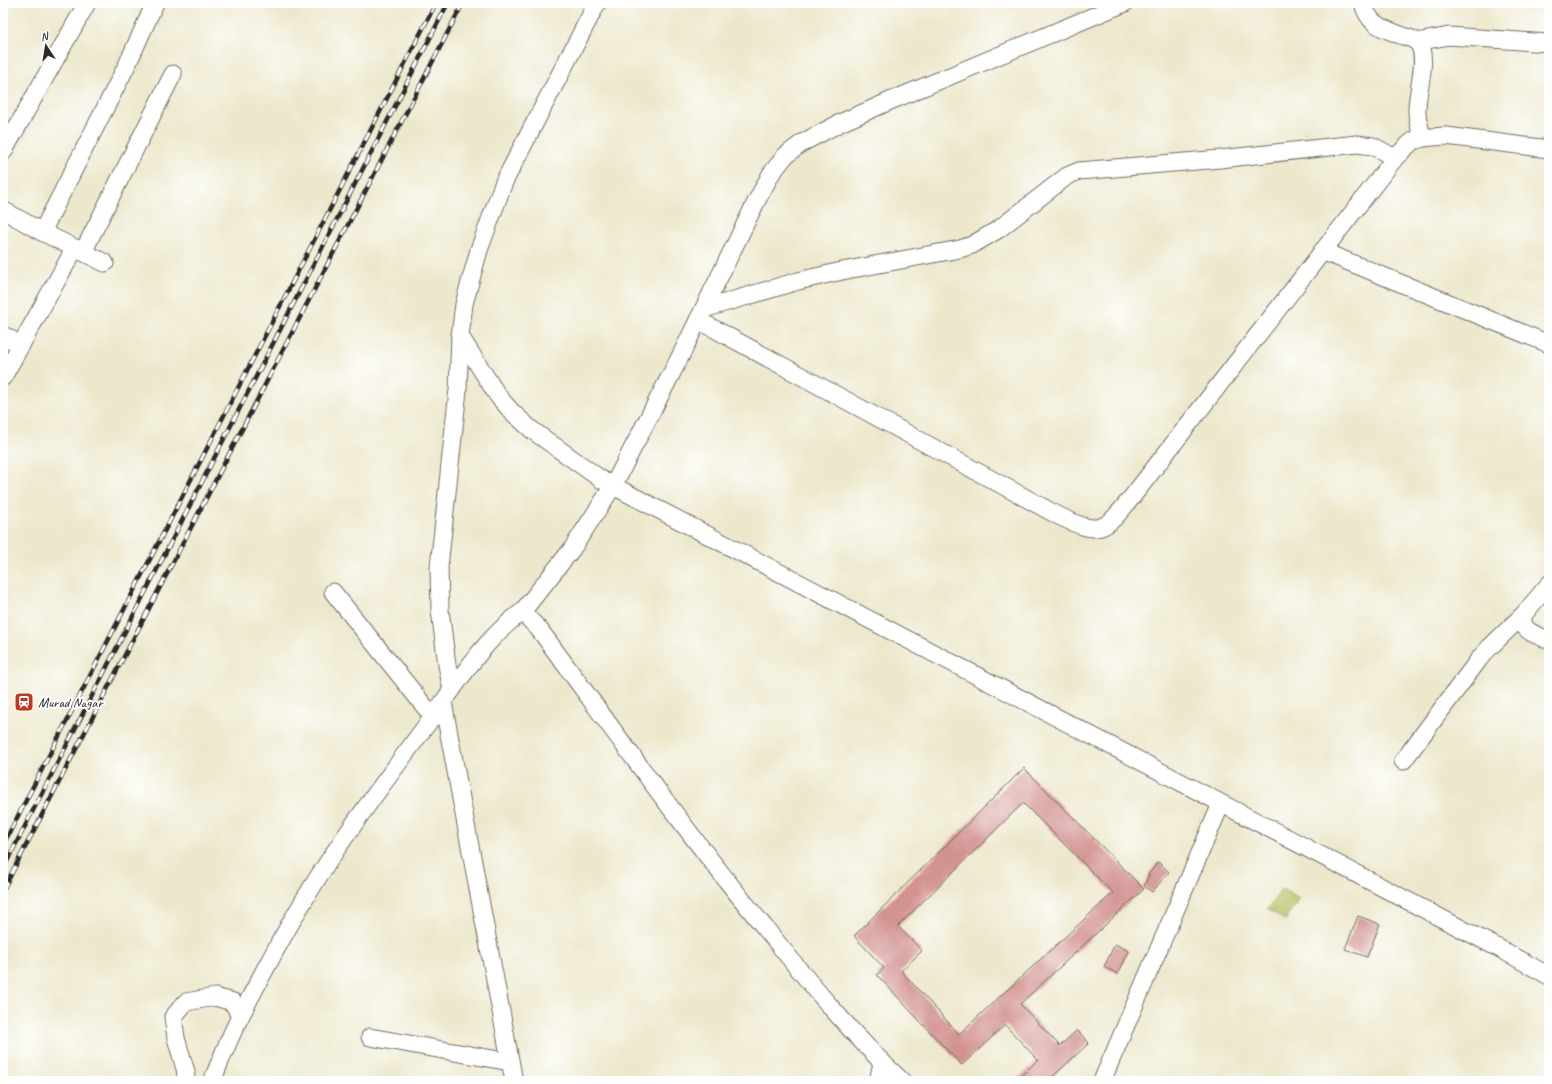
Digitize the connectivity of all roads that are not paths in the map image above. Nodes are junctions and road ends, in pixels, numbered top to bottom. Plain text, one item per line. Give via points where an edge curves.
1 (87, 3) edge
2 (155, 3) edge
3 (597, 3) edge
4 (1125, 3) edge
5 (1363, 3) edge
6 (1417, 42) junction
7 (1549, 43) edge
8 (173, 74) dead end
9 (1423, 138) junction
10 (1549, 149) edge
11 (3, 152) edge
12 (1395, 158) junction
13 (3, 210) edge
14 (42, 232) junction
15 (79, 250) junction
16 (1322, 251) junction
17 (105, 263) dead end
18 (701, 314) junction
19 (3, 335) edge
20 (460, 336) junction
21 (1549, 344) edge
22 (21, 345) junction
23 (3, 377) edge
24 (613, 486) junction
25 (1549, 584) edge
26 (333, 592) dead end
27 (522, 612) junction
28 (1524, 614) junction
29 (1549, 640) edge
30 (448, 696) junction
31 (433, 717) junction
32 (1403, 762) dead end
33 (1221, 804) junction
34 (1549, 976) edge
35 (240, 1017) junction
36 (370, 1037) dead end
37 (510, 1062) junction
38 (882, 1063) junction
39 (185, 1081) edge
40 (212, 1081) edge
41 (514, 1081) edge
42 (878, 1081) edge
43 (902, 1081) edge
44 (1102, 1081) edge

1 - 11 street
2 - 14 street
3 - 20 street via 504,182 478,250 464,304
4 - 18 street via 890,101 802,143 785,156 771,174
5 - 6 street via 1367,14 1377,26
6 - 7 street via 1449,36
6 - 9 street via 1422,61 1417,117
8 - 15 street
9 - 10 street via 1446,136
9 - 12 street via 1414,141
12 - 16 street
12 - 18 street via 1373,146 1357,144 1079,171 1067,176 999,229 966,247 798,281
13 - 14 street
14 - 15 street
15 - 17 street
15 - 22 street
16 - 18 street via 1124,508 1115,519 1098,528 1087,528 1057,515
16 - 21 street
18 - 24 street
19 - 22 street
20 - 24 street via 498,396 512,412 589,472
20 - 30 street via 458,390 439,567
22 - 23 street
24 - 27 street via 572,549
24 - 33 street
25 - 28 street
26 - 31 street
27 - 30 street via 510,620 480,653
27 - 38 street via 539,629 738,896 809,982
28 - 29 street via 1522,620 1527,630
28 - 32 street via 1480,658
30 - 31 street
30 - 37 street
31 - 35 street via 327,863 283,936
33 - 34 street
33 - 44 street
35 - 39 street via 233,1002 214,997 186,1002 173,1017 186,1072
35 - 40 street
36 - 37 street
37 - 41 street
38 - 42 street
38 - 43 street

